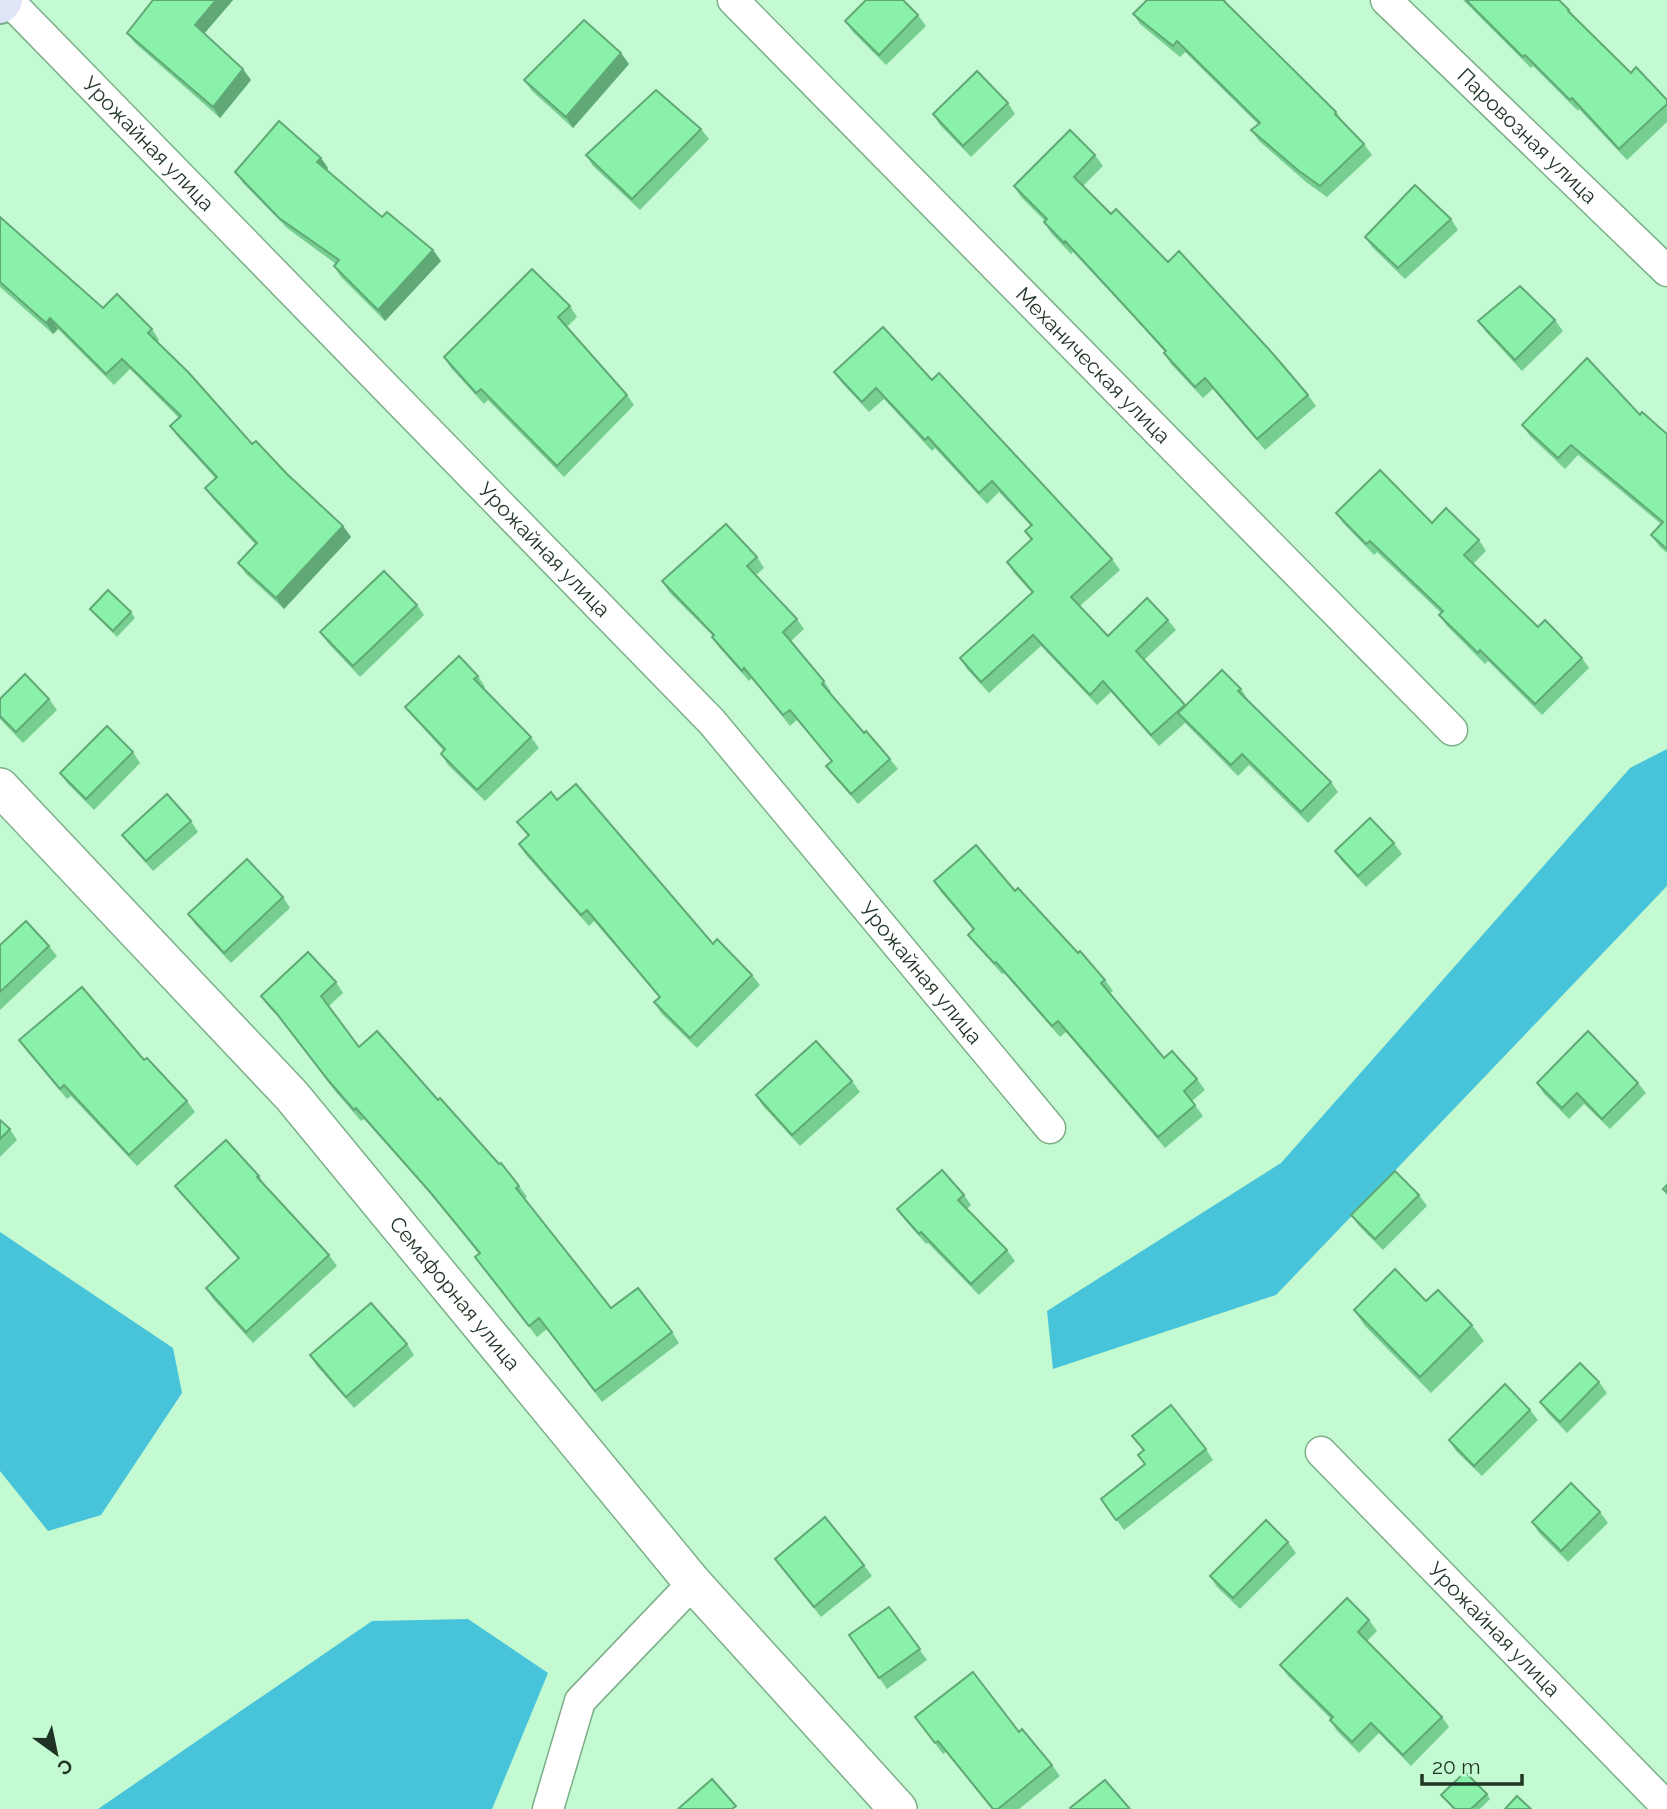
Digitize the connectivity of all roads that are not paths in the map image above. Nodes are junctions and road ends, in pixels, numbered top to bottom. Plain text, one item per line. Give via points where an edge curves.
1 (8, 0) edge
2 (733, 0) edge
3 (1386, 0) edge
4 (1667, 271) edge
5 (1452, 730) dead end
6 (0, 787) edge
7 (1050, 1128) dead end
8 (1321, 1452) dead end
9 (694, 1583) junction
10 (1667, 1807) edge
11 (548, 1809) edge
12 (898, 1809) edge

1 - 7 street, Урожайная улица via 712,722
2 - 5 street, Механическая улица
3 - 4 street, Паровозная улица
6 - 9 street, Семафорная улица via 292,1096
8 - 10 street, Урожайная улица
9 - 11 street via 580,1701
9 - 12 street, Семафорная улица

